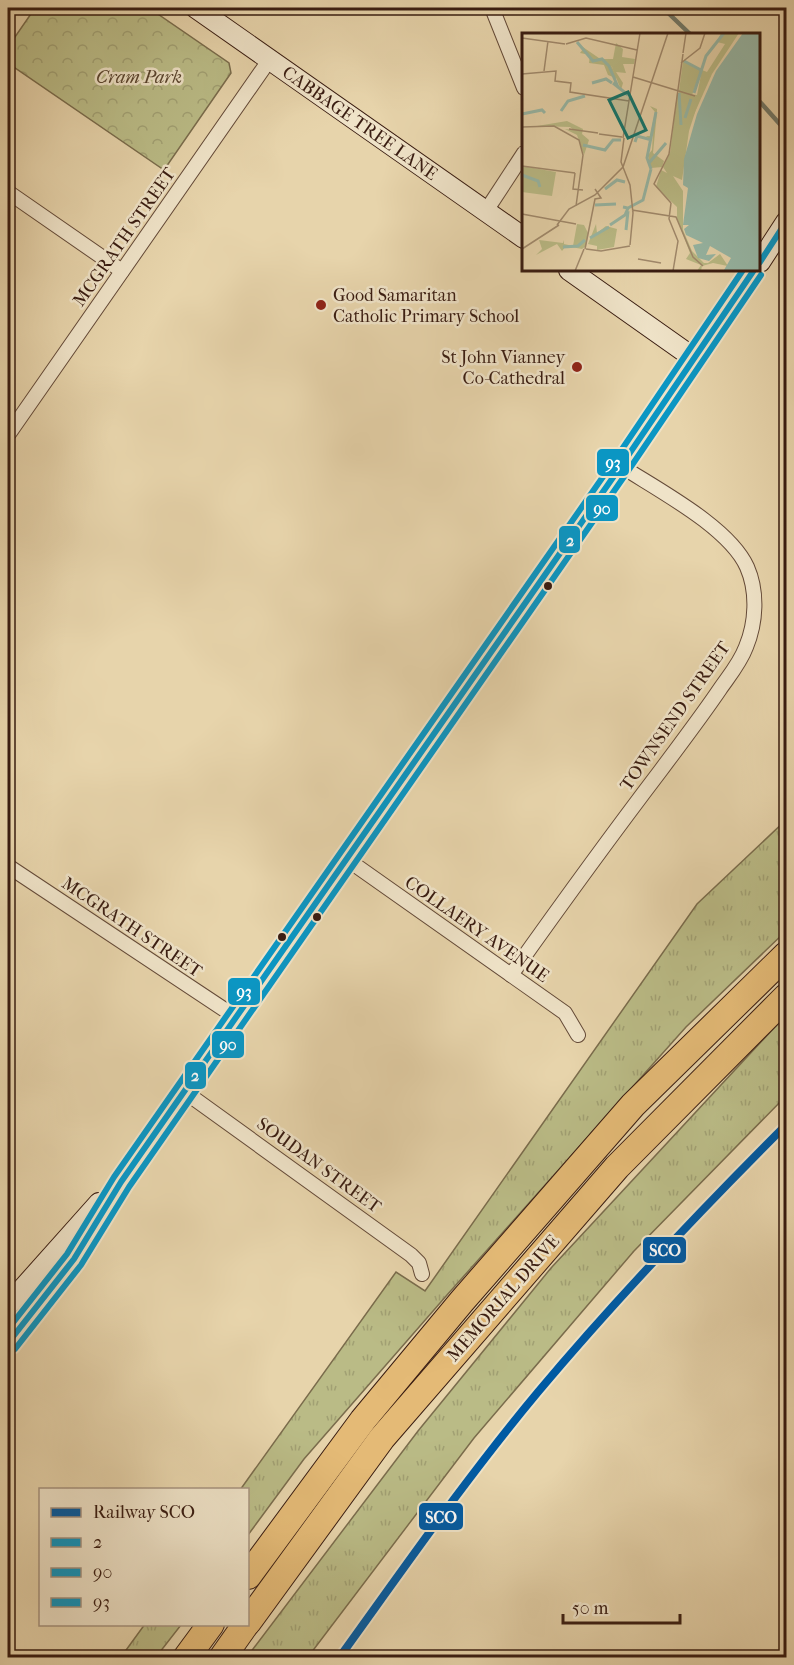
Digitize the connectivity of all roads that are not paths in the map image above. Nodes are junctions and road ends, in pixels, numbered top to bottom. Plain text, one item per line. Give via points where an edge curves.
1 (196, 8) edge
2 (492, 8) edge
3 (270, 59) junction
4 (522, 83) edge
5 (522, 156) edge
6 (8, 192) edge
7 (486, 211) junction
8 (786, 222) edge
9 (522, 237) edge
10 (761, 259) edge
11 (122, 271) junction
12 (572, 272) edge
13 (753, 272) edge
14 (695, 359) junction
15 (8, 435) edge
16 (621, 466) junction
17 (348, 860) junction
18 (8, 866) edge
19 (786, 955) edge
20 (511, 975) junction
21 (786, 997) edge
22 (237, 1018) junction
23 (578, 1035) dead end
24 (185, 1092) junction
25 (121, 1182) junction
26 (422, 1274) dead end
27 (8, 1305) edge
28 (8, 1343) edge
29 (249, 1575) edge
30 (249, 1620) edge
31 (210, 1626) edge
32 (245, 1626) edge
33 (186, 1658) edge
34 (222, 1658) edge

1 - 3 main road, CABBAGE TREE LANE
2 - 4 street
3 - 7 main road, CABBAGE TREE LANE
3 - 11 street, MCGRATH STREET
5 - 7 street
6 - 11 street
7 - 9 main road, CABBAGE TREE LANE
8 - 10 main road
11 - 15 street, MCGRATH STREET
12 - 14 main road
13 - 14 main road
14 - 16 main road
16 - 17 main road
16 - 20 street, TOWNSEND STREET via 712,525 736,549 753,589 752,631 739,662 696,724
17 - 20 street, COLLAERY AVENUE
17 - 22 main road
18 - 22 street, MCGRATH STREET
19 - 29 highway, MEMORIAL DRIVE via 633,1105 462,1301 363,1420
20 - 23 street, COLLAERY AVENUE via 565,1013
21 - 30 highway, MEMORIAL DRIVE via 616,1167 382,1438
22 - 24 main road
24 - 25 main road
24 - 26 street, SOUDAN STREET via 411,1255
25 - 27 main road
25 - 28 main road via 74,1259
31 - 33 highway
32 - 34 highway, MEMORIAL DRIVE

